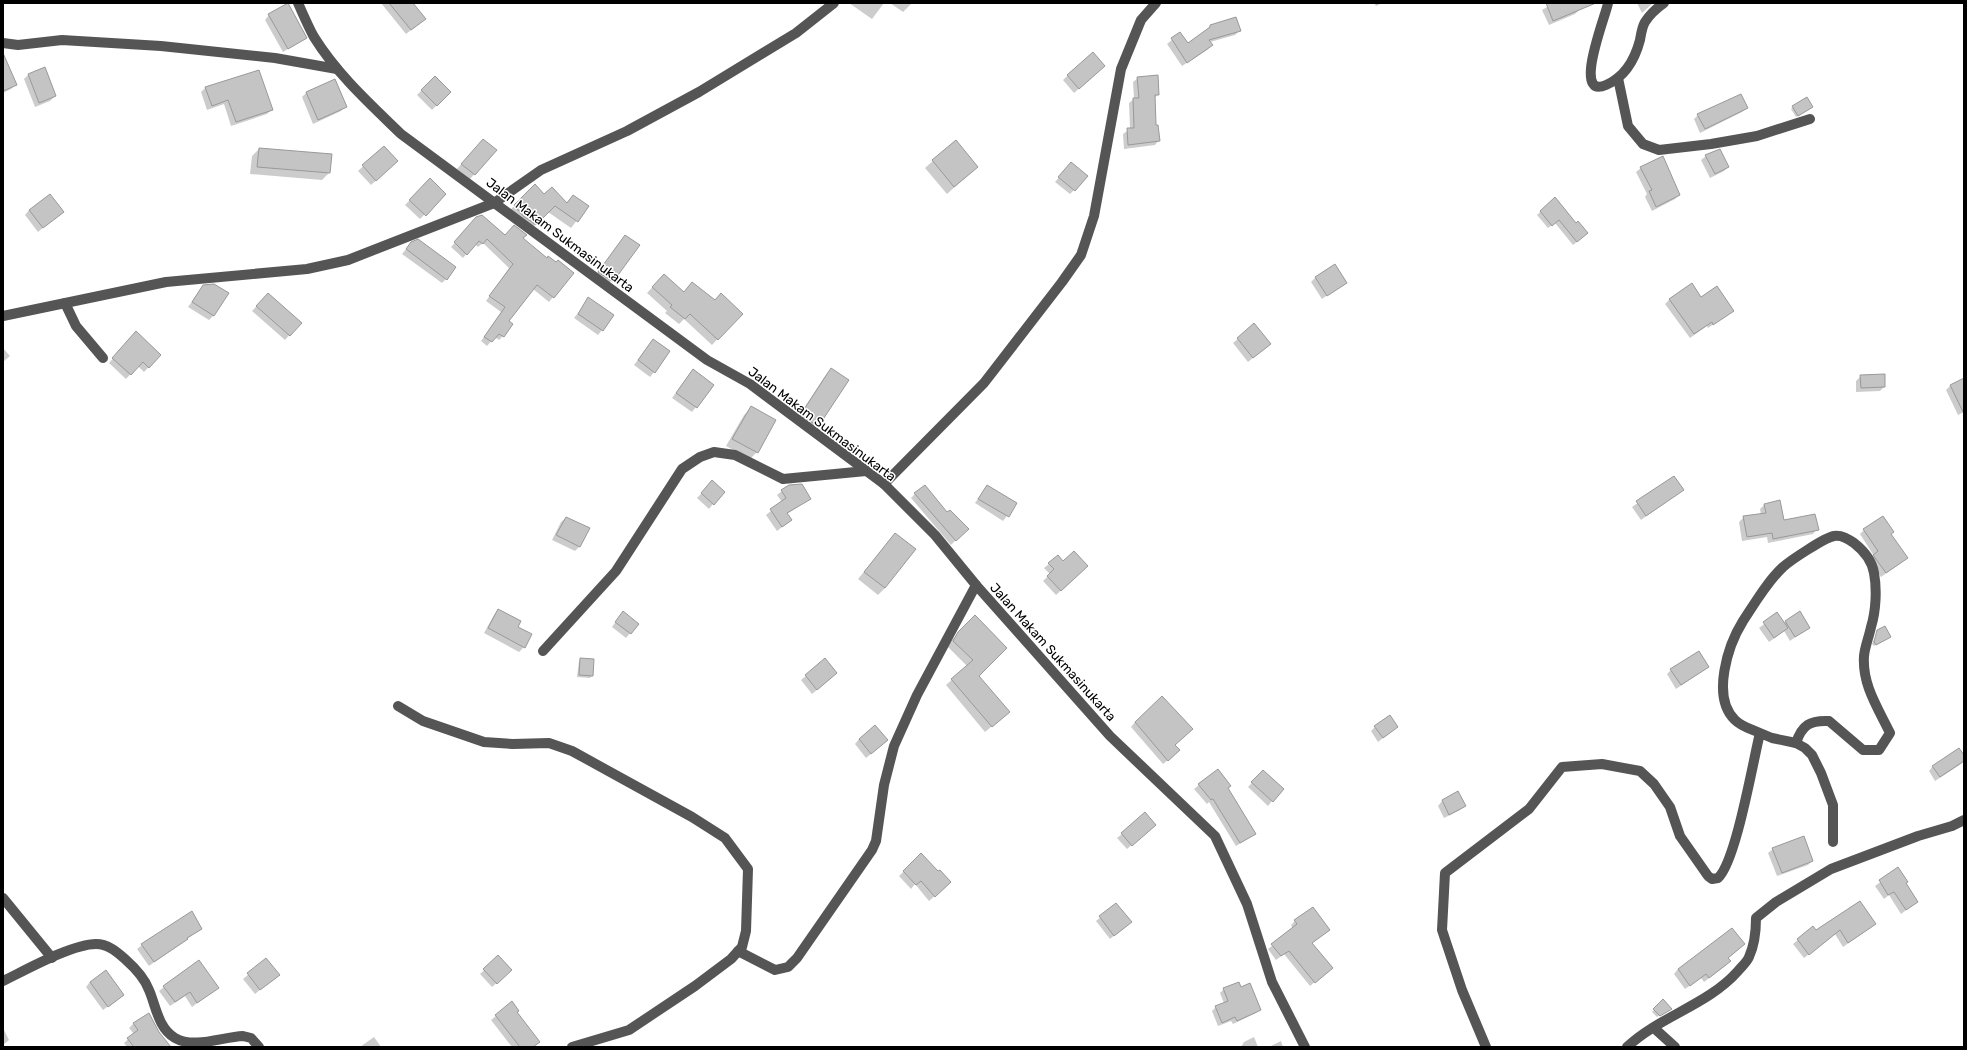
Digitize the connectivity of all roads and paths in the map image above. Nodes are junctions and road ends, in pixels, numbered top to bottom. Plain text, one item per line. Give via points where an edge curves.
1 (298, 3) edge
2 (834, 3) edge
3 (1156, 3) edge
4 (1608, 3) edge
5 (1664, 3) edge
6 (3, 43) edge
7 (337, 69) junction
8 (1618, 78) junction
9 (1810, 119) dead end
10 (494, 203) junction
11 (65, 304) junction
12 (3, 316) edge
13 (103, 358) dead end
14 (866, 471) junction
15 (884, 484) junction
16 (976, 585) junction
17 (543, 651) dead end
18 (398, 706) dead end
19 (1760, 732) junction
20 (1796, 743) junction
21 (1964, 820) edge
22 (1833, 842) dead end
23 (3, 898) edge
24 (738, 951) junction
25 (52, 958) junction
26 (3, 981) edge
27 (1654, 1028) junction
28 (260, 1047) edge
29 (572, 1047) edge
30 (1305, 1047) edge
31 (1486, 1047) edge
32 (1627, 1047) edge
33 (1675, 1047) edge

1 - 7 street, Jalan Makam Sukmasinukarta via 314,36
2 - 10 street via 796,33 699,92 627,131 542,170
3 - 15 street via 1142,20 1121,69 1094,216 1081,255 984,382
4 - 8 street via 1594,51 1591,80 1594,86 1598,87
5 - 8 street via 1655,9 1644,23 1634,60
6 - 7 street via 18,45 62,40 161,46 275,58
7 - 10 street, Jalan Makam Sukmasinukarta via 401,134
8 - 9 street via 1628,126 1643,144 1658,150 1757,136
10 - 11 street via 341,261 308,269 166,282
10 - 14 street, Jalan Makam Sukmasinukarta via 707,360 750,384
11 - 12 street
11 - 13 street via 76,326
14 - 15 street, Jalan Makam Sukmasinukarta
14 - 17 street via 783,479 735,455 714,452 690,462 682,469 616,570
15 - 16 street, Jalan Makam Sukmasinukarta via 935,535
16 - 24 street via 917,695 894,746 884,785 876,841 872,850 797,958 788,967 775,970
16 - 30 street, Jalan Makam Sukmasinukarta via 1110,736 1215,836 1247,904 1272,982
18 - 24 street via 423,721 484,742 549,743 572,751 725,838 748,869 746,931 742,947
19 - 20 street via 1772,738
19 - 20 street via 1735,720 1724,702 1723,683 1727,660 1739,628 1783,568 1806,550 1833,536 1842,537 1860,548 1874,572 1874,612 1864,657 1871,698 1890,733 1879,750 1863,750 1829,722 1820,721 1811,723 1801,730
19 - 31 street via 1736,838 1718,878 1712,879 1708,876 1680,836 1670,807 1654,784 1640,771 1602,764 1562,767 1529,809 1445,873 1442,930 1462,990
20 - 22 street via 1812,755 1833,805
21 - 27 street via 1832,869 1776,902 1756,918 1754,944 1749,959 1733,977 1710,995
23 - 25 street
24 - 29 street via 695,986 629,1030
25 - 26 street
25 - 28 street via 78,947 96,944 108,947 133,966 149,989 166,1031 174,1038 194,1042 243,1036 255,1041
27 - 32 street
27 - 33 street

